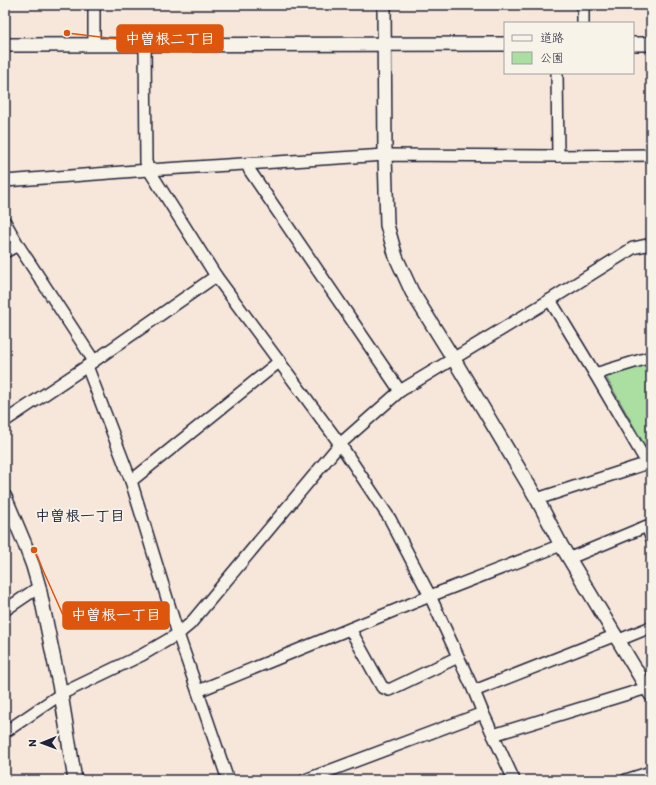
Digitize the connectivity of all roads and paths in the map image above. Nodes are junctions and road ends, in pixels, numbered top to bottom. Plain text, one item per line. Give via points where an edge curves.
1 (94, 5) edge
2 (384, 5) edge
3 (583, 5) edge
4 (583, 22) edge
5 (94, 44) junction
6 (145, 44) junction
7 (384, 44) junction
8 (504, 44) edge
9 (634, 44) edge
10 (651, 44) edge
11 (5, 45) edge
12 (557, 74) edge
13 (385, 155) junction
14 (651, 155) edge
15 (558, 156) junction
16 (247, 164) junction
17 (149, 170) junction
18 (5, 181) edge
19 (5, 222) edge
20 (651, 244) edge
21 (18, 245) junction
22 (5, 252) edge
23 (216, 276) junction
24 (550, 300) junction
25 (651, 357) edge
26 (453, 358) junction
27 (280, 362) junction
28 (91, 363) junction
29 (595, 374) junction
30 (400, 391) junction
31 (5, 420) edge
32 (340, 444) junction
33 (649, 462) edge
34 (131, 481) junction
35 (5, 497) edge
36 (537, 499) junction
37 (651, 537) edge
38 (561, 545) junction
39 (570, 558) junction
40 (38, 587) junction
41 (430, 596) junction
42 (5, 610) edge
43 (651, 627) edge
44 (350, 629) junction
45 (178, 634) junction
46 (618, 638) junction
47 (458, 658) junction
48 (198, 691) junction
49 (474, 691) junction
50 (649, 692) edge
51 (62, 694) junction
52 (483, 713) junction
53 (5, 732) edge
54 (493, 735) junction
55 (651, 772) edge
56 (75, 780) edge
57 (228, 780) edge
58 (305, 780) edge
59 (514, 780) edge
60 (626, 780) edge

1 - 5 street
2 - 7 street
3 - 4 street
5 - 6 street
5 - 11 street
6 - 7 street
6 - 17 street via 146,162
7 - 8 street
7 - 13 street
9 - 10 street
12 - 15 street
13 - 15 street
13 - 16 street
13 - 26 street via 387,225 396,257 412,292
14 - 15 street
16 - 17 street
16 - 30 street
17 - 18 street
17 - 23 street
19 - 21 street
20 - 24 street via 633,248
21 - 22 street
21 - 28 street
23 - 27 street
23 - 28 street
24 - 26 street
24 - 29 street
25 - 29 street
26 - 30 street
26 - 36 street
27 - 32 street
27 - 34 street
28 - 31 street
28 - 34 street
29 - 33 street
30 - 32 street
32 - 41 street via 390,518
32 - 45 street via 190,624
33 - 36 street
34 - 45 street
35 - 40 street via 33,566
36 - 38 street
37 - 39 street via 647,526
38 - 39 street
38 - 41 street
39 - 46 street
40 - 42 street
40 - 51 street
41 - 44 street
41 - 47 street
43 - 46 street
44 - 47 street via 382,687 388,690
44 - 48 street
45 - 48 street
45 - 51 street via 142,655
46 - 49 street
46 - 50 street
47 - 49 street
48 - 57 street
49 - 52 street
50 - 54 street
51 - 53 street
51 - 56 street
52 - 54 street
52 - 58 street
54 - 59 street
55 - 60 street

